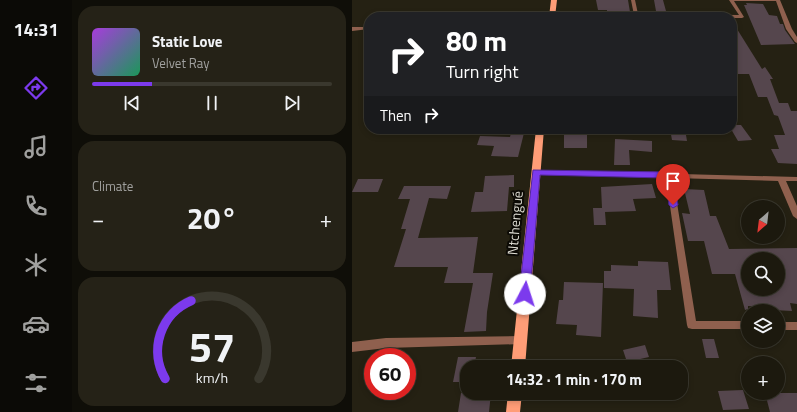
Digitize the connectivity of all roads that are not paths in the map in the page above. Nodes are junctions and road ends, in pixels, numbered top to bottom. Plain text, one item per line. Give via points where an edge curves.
1 (554, 0) edge
2 (633, 0) edge
3 (778, 0) edge
4 (553, 12) edge
5 (635, 12) edge
6 (737, 17) edge
7 (364, 28) edge
8 (352, 29) edge
9 (797, 41) edge
10 (540, 134) edge
11 (536, 172) junction
12 (669, 175) junction
13 (781, 178) junction
14 (797, 179) edge
15 (797, 216) edge
16 (741, 325) edge
17 (785, 326) edge
18 (797, 326) edge
19 (521, 340) junction
20 (352, 347) edge
21 (519, 360) edge
22 (514, 400) edge
23 (512, 412) edge

1 - 4 main road
2 - 5 street
3 - 6 street via 731,0 742,17
3 - 9 street via 789,29
7 - 8 street
10 - 11 main road, Ntchengué
11 - 12 street
11 - 19 main road, Ntchengué
12 - 13 street
12 - 16 street via 692,325
13 - 14 street
13 - 15 street
17 - 18 street
19 - 20 street via 386,343
19 - 21 main road, Ntchengué
22 - 23 main road

